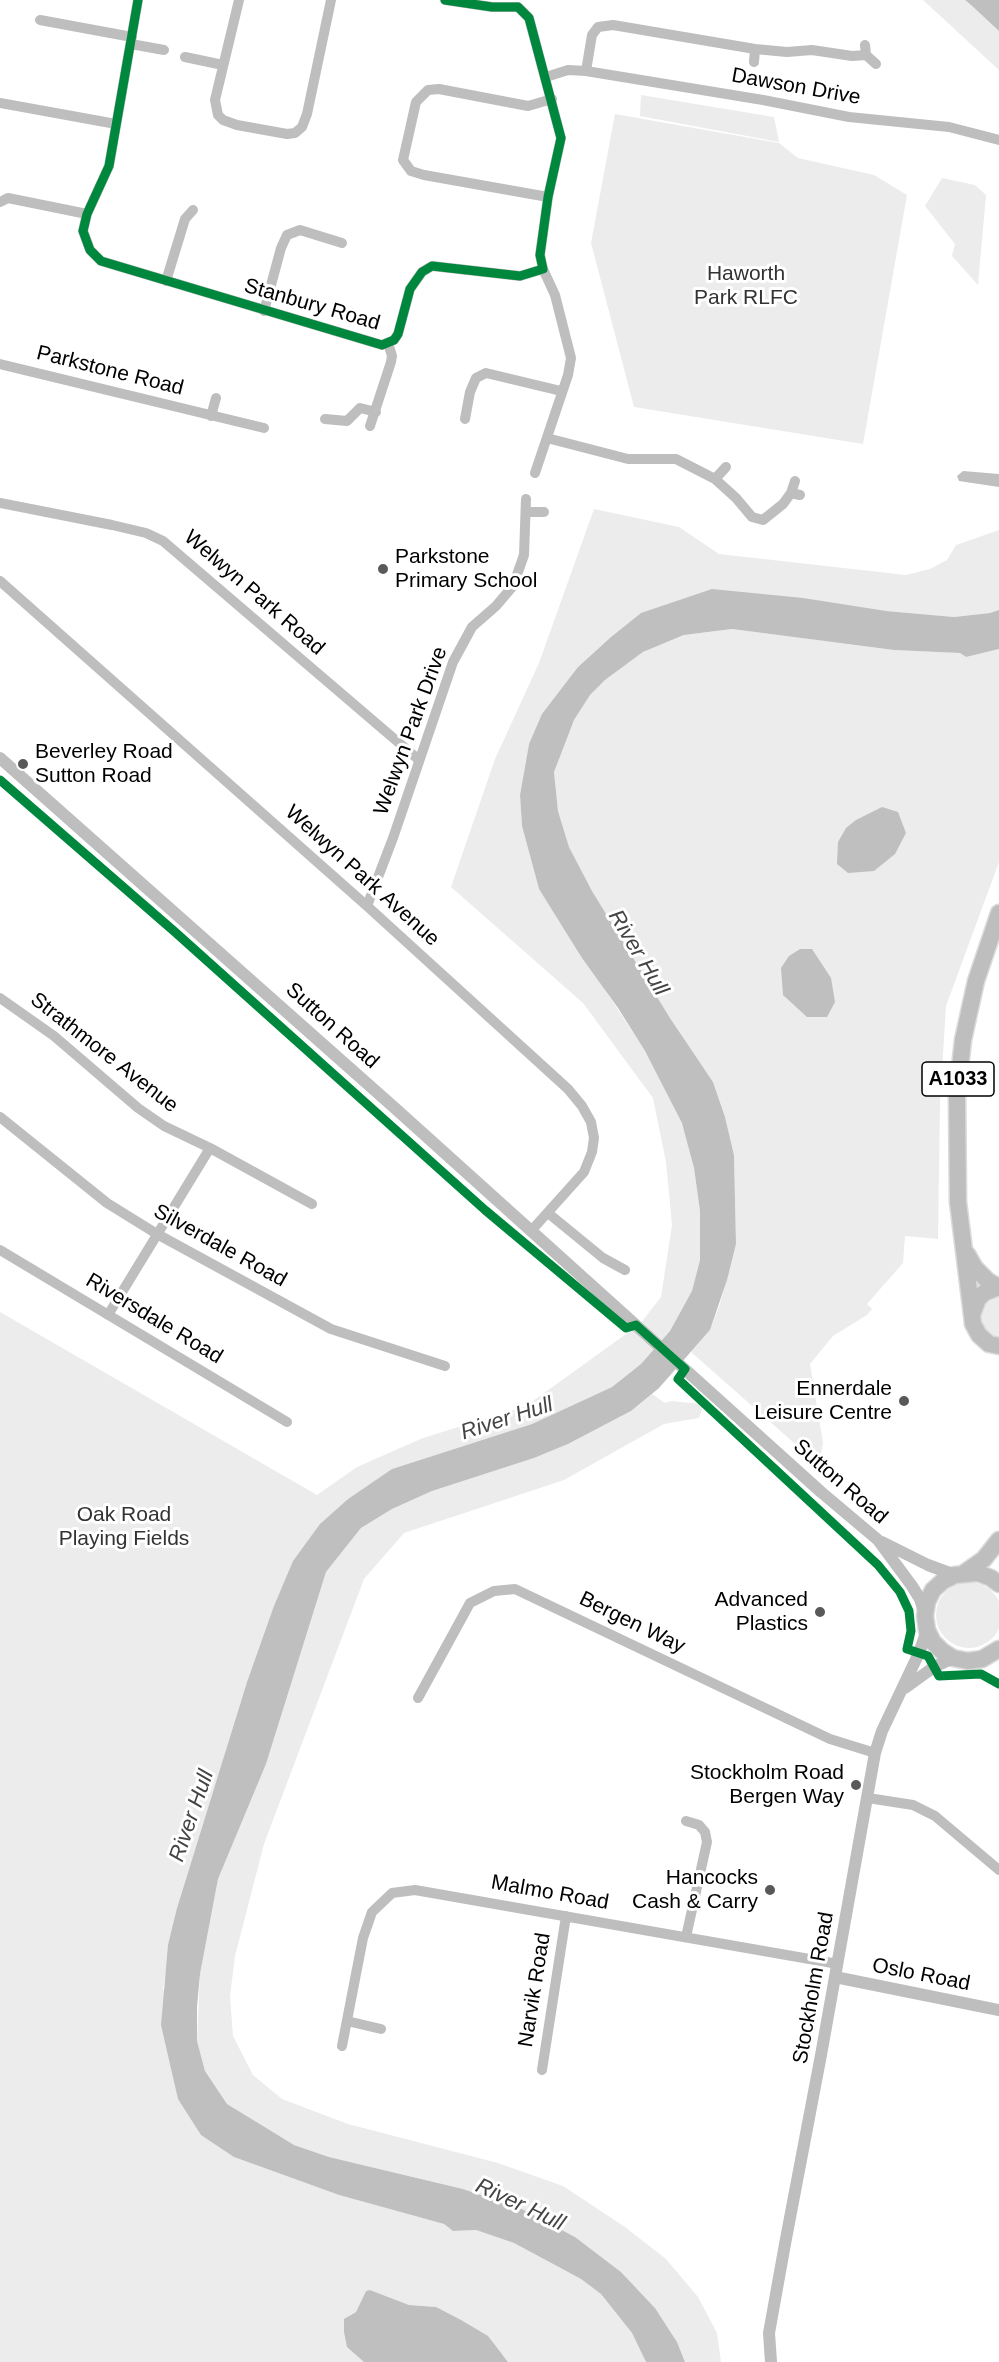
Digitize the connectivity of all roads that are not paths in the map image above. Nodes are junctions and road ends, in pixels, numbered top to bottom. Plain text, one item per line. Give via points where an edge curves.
1 (138, 0) edge
2 (238, 0) edge
3 (331, 0) edge
4 (445, 0) edge
5 (519, 3) edge
6 (40, 20) dead end
7 (132, 40) junction
8 (756, 49) junction
9 (164, 50) dead end
10 (185, 57) dead end
11 (754, 62) dead end
12 (876, 64) dead end
13 (224, 65) junction
14 (586, 71) junction
15 (546, 77) junction
16 (552, 99) junction
17 (0, 103) edge
18 (116, 124) junction
19 (999, 140) edge
20 (548, 197) junction
21 (0, 202) edge
22 (193, 210) dead end
23 (87, 214) junction
24 (336, 237) dead end
25 (543, 268) junction
26 (166, 281) junction
27 (264, 311) junction
28 (388, 344) junction
29 (0, 364) edge
30 (561, 391) junction
31 (216, 398) dead end
32 (376, 412) junction
33 (211, 416) junction
34 (325, 419) dead end
35 (465, 419) dead end
36 (370, 426) dead end
37 (264, 428) dead end
38 (547, 438) junction
39 (726, 467) dead end
40 (535, 473) dead end
41 (715, 479) junction
42 (795, 481) dead end
43 (526, 499) dead end
44 (0, 503) edge
45 (526, 512) junction
46 (544, 512) dead end
47 (0, 581) edge
48 (0, 758) edge
49 (419, 760) junction
50 (367, 906) junction
51 (999, 913) edge
52 (0, 998) edge
53 (0, 1117) edge
54 (210, 1148) junction
55 (312, 1204) dead end
56 (548, 1212) junction
57 (531, 1231) junction
58 (157, 1234) junction
59 (0, 1250) edge
60 (964, 1251) junction
61 (625, 1270) dead end
62 (999, 1287) edge
63 (108, 1315) junction
64 (972, 1315) junction
65 (998, 1348) edge
66 (445, 1366) dead end
67 (288, 1422) dead end
68 (879, 1540) junction
69 (999, 1540) edge
70 (960, 1574) junction
71 (999, 1584) edge
72 (926, 1623) junction
73 (999, 1649) edge
74 (953, 1658) junction
75 (982, 1659) junction
76 (999, 1667) edge
77 (902, 1691) junction
78 (418, 1698) dead end
79 (875, 1753) junction
80 (868, 1798) junction
81 (686, 1821) dead end
82 (999, 1870) edge
83 (566, 1916) junction
84 (686, 1937) junction
85 (838, 1964) junction
86 (835, 1977) junction
87 (999, 2010) edge
88 (347, 2021) junction
89 (381, 2029) dead end
90 (342, 2046) dead end
91 (542, 2070) dead end
92 (771, 2362) edge

1 - 7 street, Stanbury Road
2 - 13 street
3 - 13 street via 307,114 295,133 223,120 215,100
4 - 5 street via 492,7
5 - 15 street via 529,18
6 - 7 street
7 - 9 street
7 - 18 street, Stanbury Road
8 - 11 street
8 - 12 street via 812,50 852,56 866,50
8 - 14 street via 613,25 598,27 592,35
10 - 13 street
14 - 15 street, Dawson Drive via 568,70
14 - 19 street, Dawson Drive via 849,117 949,127
15 - 16 street
16 - 20 street via 561,138
16 - 20 street via 528,106 428,90 416,102 404,160 411,171 424,175
17 - 18 street
18 - 23 street, Stanbury Road via 109,166
20 - 25 street via 540,255
21 - 23 street via 8,198
22 - 26 street via 185,219
23 - 26 street, Stanbury Road via 83,231 90,250 101,261
24 - 27 street via 300,230 287,235
25 - 28 street, Stanbury Road via 520,276 432,266 422,272 410,289 398,334
25 - 30 street via 555,295 571,358
26 - 27 street, Stanbury Road
27 - 28 street, Stanbury Road via 371,343
28 - 32 street via 392,356
29 - 33 street, Parkstone Road
30 - 35 street via 486,374 476,378
30 - 38 street
31 - 33 street
32 - 34 street via 360,408 347,421
32 - 36 street
33 - 37 street, Parkstone Road
38 - 40 street
38 - 41 street via 590,445 628,459 676,459
39 - 41 street
41 - 42 street via 752,517 764,520 796,494
43 - 45 street, Welwyn Park Drive
44 - 49 street, Welwyn Park Road via 112,525 163,541
45 - 46 street
45 - 49 street, Welwyn Park Drive via 524,555 513,586 472,627 453,662
47 - 50 street, Welwyn Park Avenue
48 - 57 street, Sutton Road
49 - 50 street, Welwyn Park Drive
50 - 56 street, Welwyn Park Avenue via 582,1106 591,1122 592,1152 584,1172
51 - 60 highway, A1033 via 976,981 959,1072 956,1159
52 - 54 street, Strathmore Avenue via 54,1036 138,1108 164,1126
53 - 58 street, Silverdale Road via 107,1203
54 - 55 street, Strathmore Avenue
54 - 58 street
56 - 57 street, Welwyn Park Avenue
56 - 61 street via 603,1258
57 - 68 street, Sutton Road via 813,1486
58 - 63 street
58 - 66 street, Silverdale Road via 331,1329
59 - 63 street, Riversdale Road
60 - 62 highway, A1033 via 975,1268
60 - 64 highway, A1033
62 - 64 highway via 978,1299
63 - 67 street, Riversdale Road
64 - 65 highway via 979,1335
68 - 70 street via 928,1565
68 - 72 street, Sutton Road via 920,1599
69 - 70 highway via 984,1559
70 - 71 highway via 978,1573
70 - 72 highway via 933,1590 927,1602
72 - 74 highway via 933,1642
72 - 77 street, Stockholm Road
73 - 75 highway
74 - 75 highway
74 - 77 street
75 - 76 highway
77 - 79 street, Stockholm Road
78 - 79 street, Bergen Way via 470,1603 494,1591 515,1589 830,1739
79 - 80 street, Stockholm Road
80 - 82 street via 913,1805 935,1816
80 - 85 street, Stockholm Road
81 - 84 street via 699,1825 706,1842
83 - 84 street, Malmo Road
83 - 88 street, Malmo Road via 415,1890 392,1893 372,1912
83 - 91 street, Narvik Road
84 - 85 street, Malmo Road
85 - 86 street, Stockholm Road
86 - 87 street, Oslo Road
86 - 92 street, Stockholm Road via 770,2333
88 - 89 street
88 - 90 street, Malmo Road

